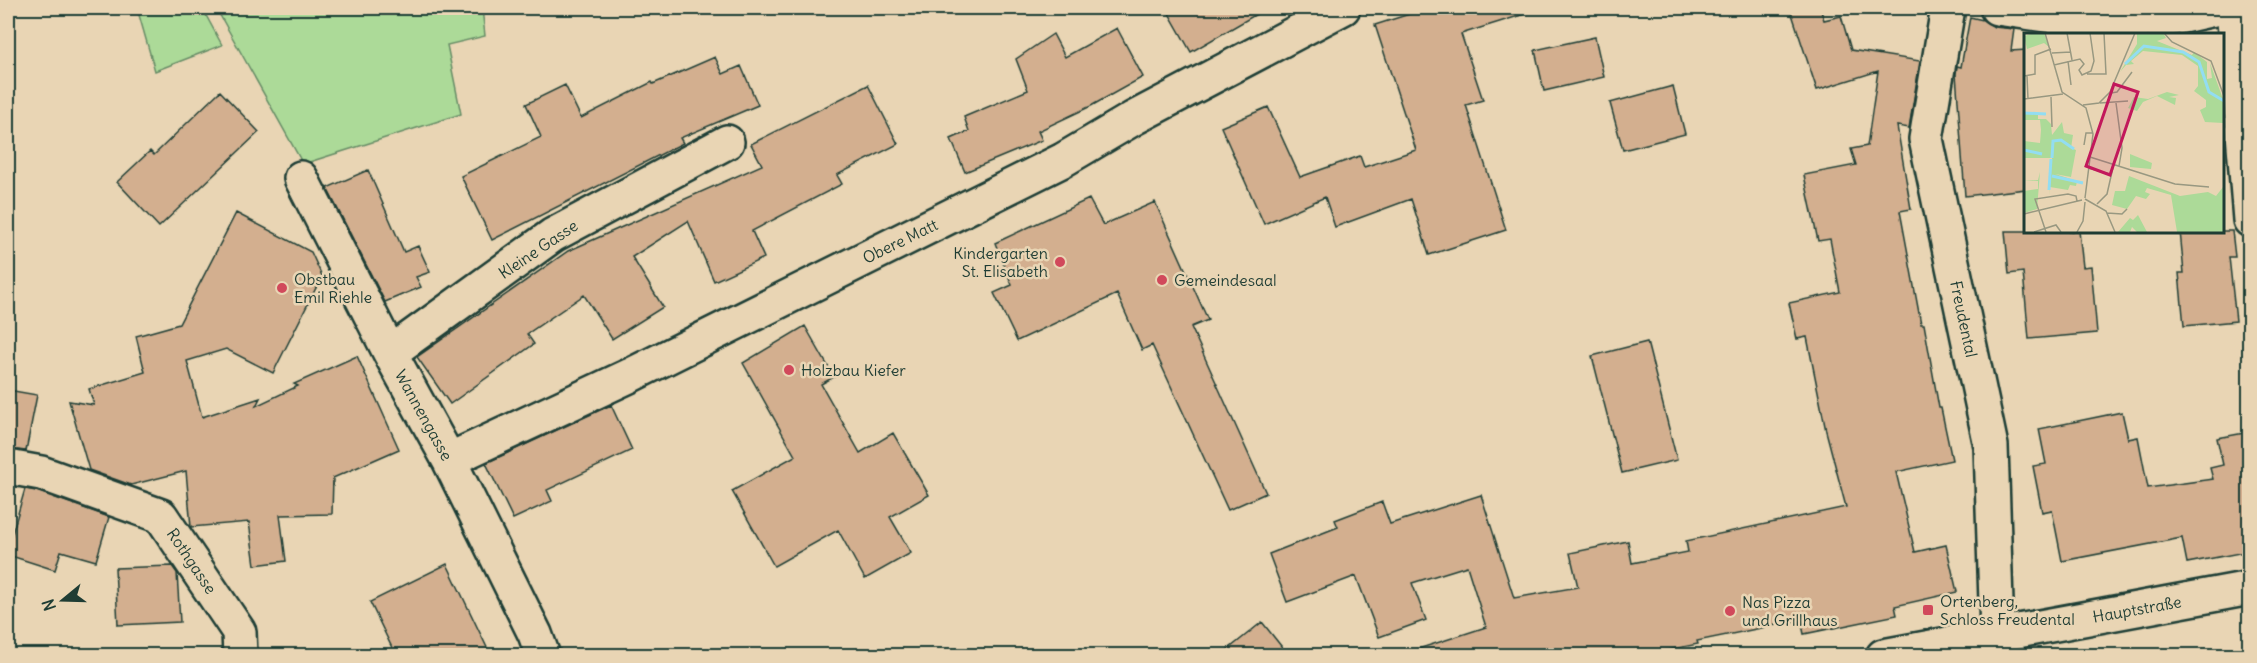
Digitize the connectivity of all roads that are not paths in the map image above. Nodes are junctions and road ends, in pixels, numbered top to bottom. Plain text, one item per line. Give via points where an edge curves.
1 (1343, 8) edge
2 (1948, 8) edge
3 (1997, 8) edge
4 (2219, 8) edge
5 (2233, 8) edge
6 (727, 142) dead end
7 (301, 178) dead end
8 (2250, 220) edge
9 (390, 353) junction
10 (449, 460) junction
11 (8, 467) edge
12 (2250, 588) edge
13 (1996, 634) junction
14 (240, 656) edge
15 (543, 656) edge
16 (1883, 656) edge

1 - 10 street, Obere Matt via 1134,118 1063,160 631,375
2 - 13 street, Freudental via 1926,138 1991,446
3 - 4 street via 2101,23 2170,20
5 - 8 street
6 - 9 street, Kleine Gasse via 553,235
7 - 9 street, Wannengasse
9 - 10 street, Wannengasse
10 - 15 street, Wannengasse
11 - 14 street, Rothgasse via 41,473 161,516 239,632
12 - 13 street, Hauptstraße
13 - 16 street, Hauptstraße

